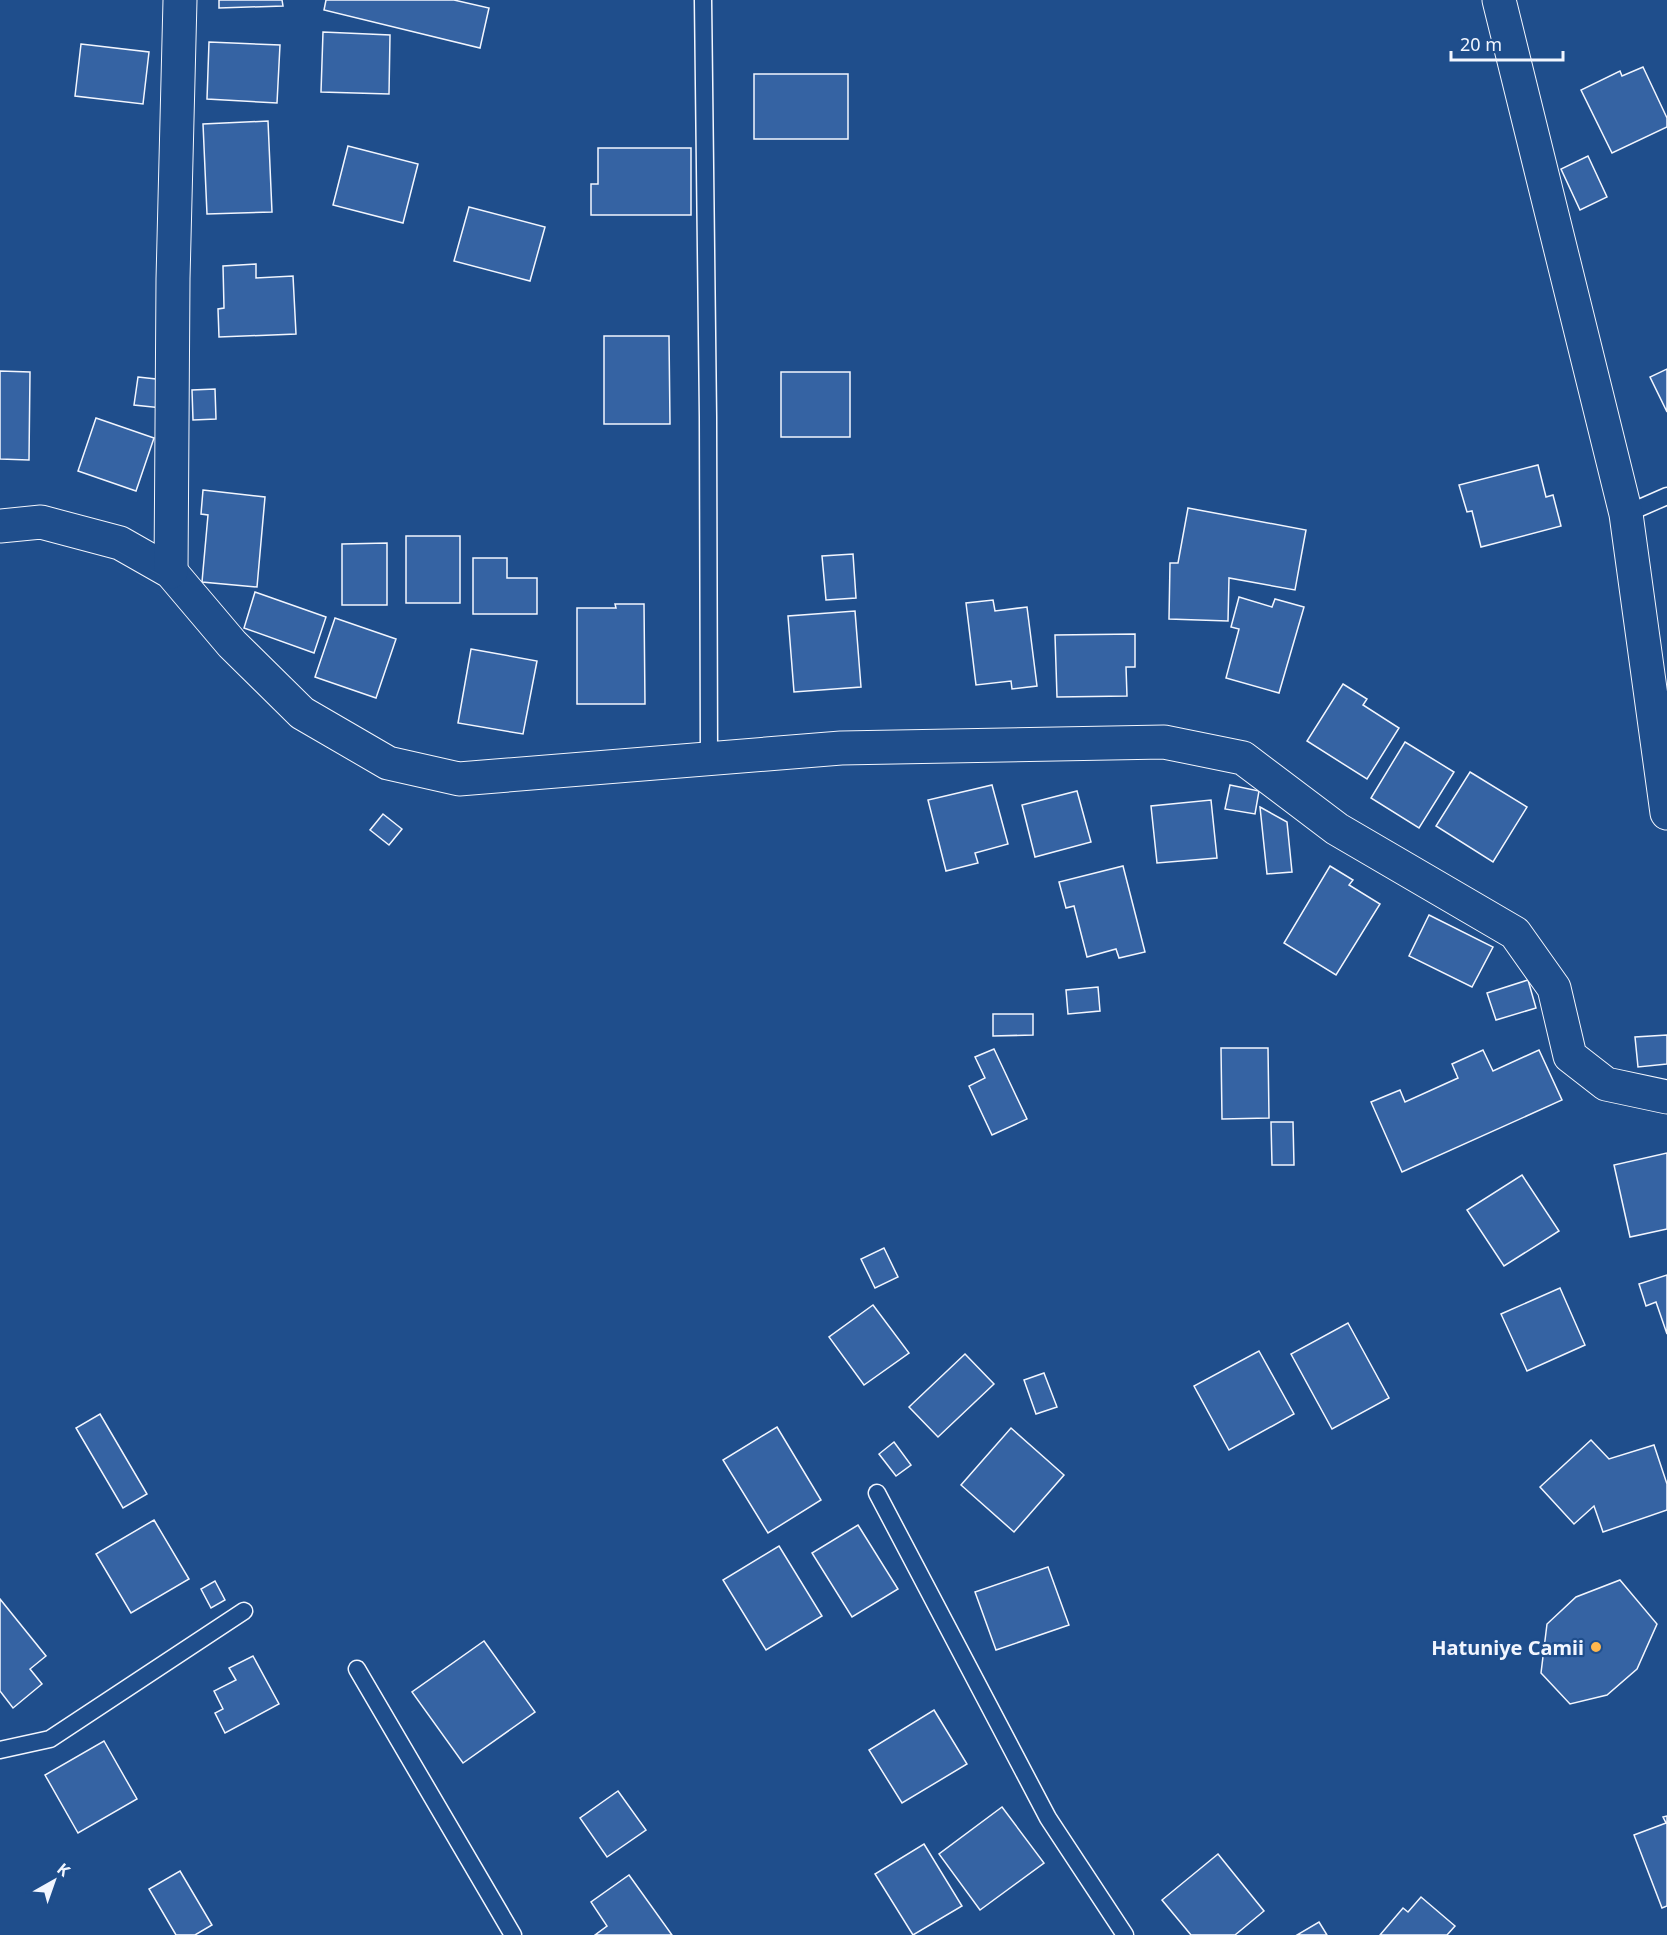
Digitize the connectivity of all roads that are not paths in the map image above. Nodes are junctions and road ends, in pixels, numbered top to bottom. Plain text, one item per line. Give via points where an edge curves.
1 (180, 0) edge
2 (703, 0) edge
3 (1499, 0) edge
4 (1667, 496) edge
5 (1626, 514) junction
6 (0, 526) edge
7 (171, 572) junction
8 (709, 759) junction
9 (1667, 813) edge
10 (1667, 1097) edge
11 (877, 1493) dead end
12 (244, 1611) dead end
13 (357, 1669) dead end
14 (0, 1750) edge
15 (513, 1935) edge
16 (1125, 1935) edge

1 - 7 street
2 - 8 lane
3 - 5 street
4 - 5 lane
5 - 9 street
6 - 7 street via 40,522 120,543
7 - 8 street via 232,644 302,713 388,763 459,779
8 - 10 street via 841,748 1164,742 1244,758 1337,829 1515,933 1554,988 1570,1056 1606,1084
11 - 16 lane via 1048,1818
12 - 14 lane via 50,1739
13 - 15 lane

